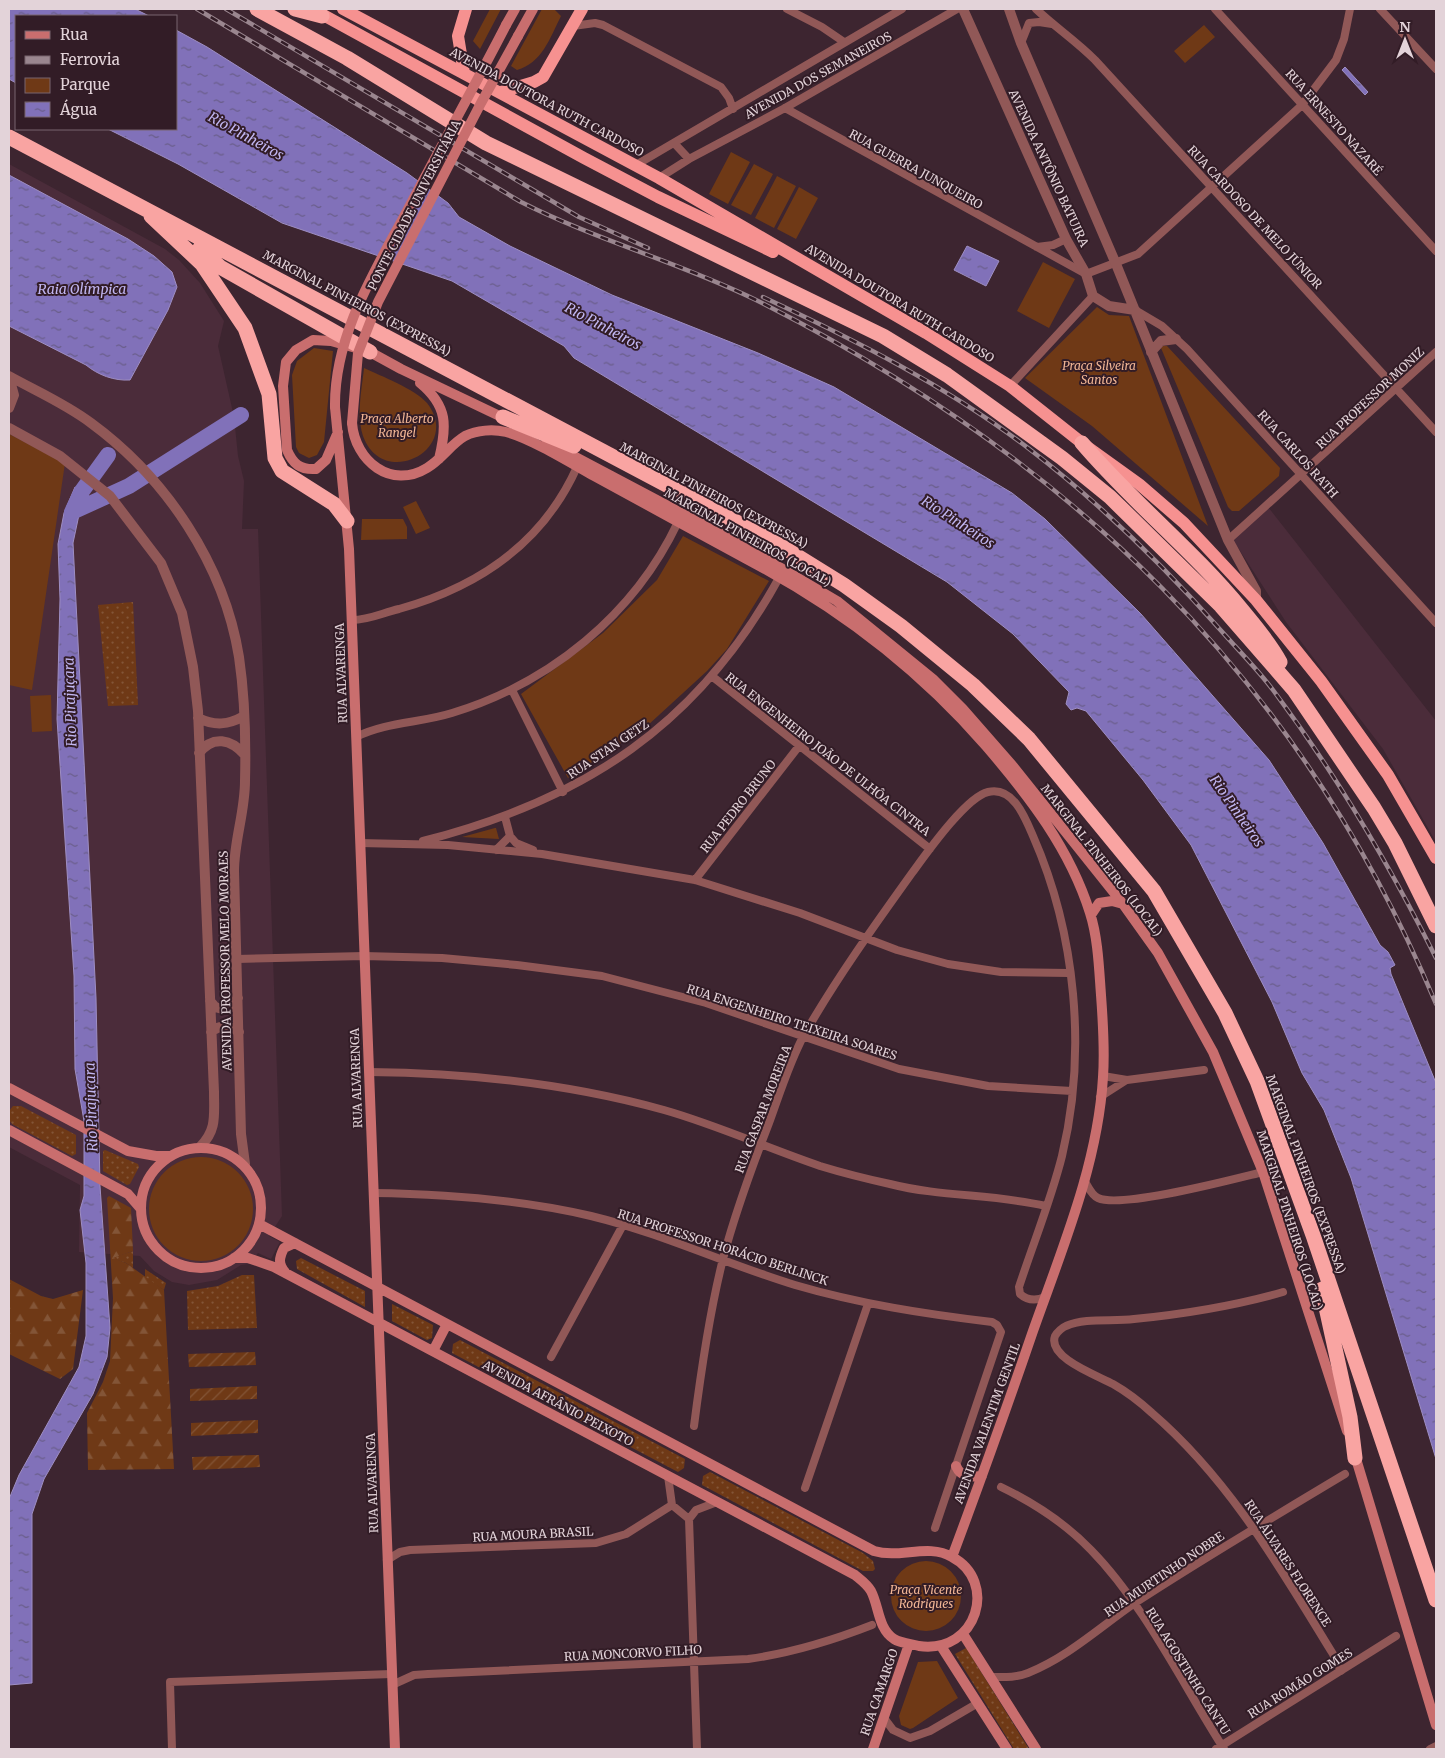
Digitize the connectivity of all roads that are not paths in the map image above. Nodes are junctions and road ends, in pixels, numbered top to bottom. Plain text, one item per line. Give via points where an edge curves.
1 (257, 9) edge
2 (295, 9) edge
3 (343, 9) edge
4 (466, 9) edge
5 (515, 9) edge
6 (533, 9) edge
7 (582, 9) edge
8 (787, 9) edge
9 (902, 9) edge
10 (957, 9) edge
11 (963, 9) edge
12 (1010, 9) edge
13 (1036, 9) edge
14 (1215, 9) edge
15 (1350, 9) edge
16 (1380, 9) edge
17 (317, 12) edge
18 (1052, 24) junction
19 (573, 26) junction
20 (844, 42) junction
21 (1021, 43) junction
22 (1436, 69) edge
23 (464, 73) junction
24 (501, 92) junction
25 (1302, 104) junction
26 (785, 108) junction
27 (733, 109) junction
28 (9, 137) edge
29 (674, 144) junction
30 (689, 159) junction
31 (636, 165) junction
32 (659, 178) junction
33 (1212, 186) junction
34 (145, 209) junction
35 (191, 232) junction
36 (1066, 239) junction
37 (1037, 247) junction
38 (1436, 251) edge
39 (800, 260) junction
40 (1116, 264) junction
41 (1086, 274) junction
42 (1093, 296) junction
43 (1135, 310) junction
44 (1176, 340) junction
45 (370, 352) junction
46 (1151, 352) junction
47 (1436, 352) edge
48 (401, 369) junction
49 (9, 377) edge
50 (1010, 386) junction
51 (1397, 389) junction
52 (336, 407) joint
53 (9, 408) edge
54 (503, 417) junction
55 (9, 428) edge
56 (338, 432) junction
57 (1436, 432) edge
58 (1082, 443) junction
59 (439, 459) junction
60 (578, 467) junction
61 (629, 467) junction
62 (1302, 475) junction
63 (347, 520) junction
64 (678, 522) junction
65 (1228, 540) junction
66 (780, 576) junction
67 (1256, 600) junction
68 (352, 620) junction
69 (1436, 623) edge
70 (713, 677) junction
71 (512, 690) junction
72 (1294, 690) junction
73 (244, 716) junction
74 (198, 718) junction
75 (356, 737) junction
76 (799, 746) junction
77 (199, 753) junction
78 (245, 755) junction
79 (563, 792) junction
80 (505, 817) junction
81 (510, 836) junction
82 (360, 843) junction
83 (413, 844) junction
84 (930, 849) junction
85 (496, 850) junction
86 (542, 854) junction
87 (1436, 858) edge
88 (694, 880) junction
89 (1123, 904) junction
90 (1090, 915) junction
91 (1436, 926) edge
92 (865, 938) junction
93 (364, 956) junction
94 (237, 959) junction
95 (1069, 973) junction
96 (238, 998) junction
97 (210, 1001) junction
98 (211, 1032) junction
99 (239, 1032) junction
100 (803, 1037) junction
101 (1204, 1070) dead end
102 (368, 1072) junction
103 (1103, 1076) junction
104 (1127, 1080) junction
105 (1072, 1091) junction
106 (11, 1092) edge
107 (1100, 1097) junction
108 (9, 1130) edge
109 (761, 1144) junction
110 (200, 1147) junction
111 (169, 1156) junction
112 (245, 1164) junction
113 (1263, 1172) junction
114 (1084, 1180) junction
115 (373, 1193) junction
116 (1046, 1206) junction
117 (141, 1209) junction
118 (259, 1224) junction
119 (623, 1224) junction
120 (1314, 1238) junction
121 (295, 1243) junction
122 (234, 1258) junction
123 (723, 1259) junction
124 (285, 1272) junction
125 (376, 1287) junction
126 (1283, 1292) dead end
127 (1045, 1297) junction
128 (868, 1304) junction
129 (378, 1322) junction
130 (447, 1324) junction
131 (1001, 1332) joint
132 (433, 1351) junction
133 (552, 1357) dead end
134 (694, 1426) dead end
135 (1355, 1458) junction
136 (956, 1466) junction
137 (1345, 1474) dead end
138 (668, 1476) junction
139 (982, 1476) junction
140 (1001, 1487) dead end
141 (804, 1488) dead end
142 (717, 1502) junction
143 (672, 1505) junction
144 (689, 1519) junction
145 (934, 1528) dead end
146 (1254, 1528) junction
147 (952, 1557) junction
148 (387, 1560) junction
149 (1436, 1600) edge
150 (1134, 1604) junction
151 (872, 1625) dead end
152 (964, 1634) junction
153 (1396, 1636) dead end
154 (909, 1644) junction
155 (941, 1646) junction
156 (694, 1661) junction
157 (1341, 1671) junction
158 (392, 1674) junction
159 (990, 1677) junction
160 (392, 1685) junction
161 (978, 1703) junction
162 (884, 1718) junction
163 (1436, 1725) edge
164 (1436, 1746) edge
165 (1220, 1748) edge
166 (172, 1749) edge
167 (395, 1749) edge
168 (697, 1749) edge
169 (873, 1749) edge
170 (1007, 1749) edge
171 (1036, 1749) edge
172 (1430, 1749) edge

1 - 72 highway via 347,58 486,143 875,332 947,375 1110,497 1221,606
2 - 17 highway
3 - 23 highway, AVENIDA DOUTORA RUTH CARDOSO
4 - 23 highway via 458,36
5 - 52 main road, PONTE CIDADE UNIVERSITÁRIA, bridge via 367,287 343,343
6 - 59 main road, PONTE CIDADE UNIVERSITÁRIA, bridge via 378,302 358,353 352,423 355,444 363,457 383,471 413,474
7 - 19 highway
8 - 20 street
9 - 20 street, AVENIDA DOS SEMANEIROS
10 - 26 street, AVENIDA DOS SEMANEIROS
11 - 36 street, AVENIDA ANTÔNIO BATUIRA
12 - 21 street, AVENIDA ANTÔNIO BATUIRA
13 - 18 street, RUA CARDOSO DE MELO JÚNIOR
14 - 25 street, RUA ERNESTO NAZARÉ
15 - 25 street via 1336,60
16 - 22 street
17 - 39 highway via 658,197 772,252
18 - 21 street via 1029,23
18 - 33 street, RUA CARDOSO DE MELO JÚNIOR via 1095,60
19 - 24 highway via 543,77
19 - 27 street via 595,22 603,25 720,87
20 - 27 street, AVENIDA DOS SEMANEIROS
21 - 40 street, AVENIDA ANTÔNIO BATUIRA
23 - 24 highway, AVENIDA DOUTORA RUTH CARDOSO
24 - 31 highway, AVENIDA DOUTORA RUTH CARDOSO
25 - 33 street
25 - 38 street, RUA ERNESTO NAZARÉ
26 - 30 street, AVENIDA DOS SEMANEIROS
26 - 37 street, RUA GUERRA JUNQUEIRO
27 - 29 street, AVENIDA DOS SEMANEIROS
28 - 34 highway, MARGINAL PINHEIROS (EXPRESSA)
29 - 30 street
29 - 31 street, AVENIDA DOS SEMANEIROS
30 - 32 street, AVENIDA DOS SEMANEIROS
31 - 32 highway, AVENIDA DOUTORA RUTH CARDOSO
32 - 39 highway, AVENIDA DOUTORA RUTH CARDOSO
33 - 40 street via 1138,254
33 - 51 street, RUA CARDOSO DE MELO JÚNIOR
34 - 35 highway, MARGINAL PINHEIROS (EXPRESSA)
34 - 63 highway via 202,264 245,328 267,386 274,458 282,471 323,495
35 - 45 highway via 203,252 220,267
35 - 61 highway, MARGINAL PINHEIROS (EXPRESSA)
36 - 37 street
36 - 41 street, AVENIDA ANTÔNIO BATUIRA
37 - 41 street, RUA GUERRA JUNQUEIRO
39 - 50 highway, AVENIDA DOUTORA RUTH CARDOSO via 926,332
40 - 41 street
40 - 43 street, AVENIDA ANTÔNIO BATUIRA
41 - 42 street, AVENIDA ANTÔNIO BATUIRA
42 - 43 street via 1109,306
42 - 50 street
43 - 44 street, RUA CARLOS RATH via 1162,326
43 - 46 street, AVENIDA ANTÔNIO BATUIRA
44 - 46 street via 1161,341
44 - 62 street, RUA CARLOS RATH
45 - 48 main road, MARGINAL PINHEIROS (LOCAL)
45 - 56 main road, MARGINAL PINHEIROS (LOCAL) via 331,341 313,340 296,350 286,362 283,386 287,450 294,463 309,470 321,466
46 - 65 street, AVENIDA ANTÔNIO BATUIRA
47 - 51 street, RUA PROFESSOR MONIZ
48 - 54 main road, MARGINAL PINHEIROS (LOCAL)
48 - 59 main road via 430,390 441,406 444,431
49 - 53 street via 14,395
49 - 73 street, AVENIDA PROFESSOR MELO MORAES via 89,422 133,459 173,503 214,577 232,626
50 - 58 highway, AVENIDA DOUTORA RUTH CARDOSO
51 - 57 street, RUA CARDOSO DE MELO JÚNIOR
51 - 62 street, RUA PROFESSOR MONIZ
52 - 56 main road, RUA ALVARENGA
54 - 61 highway
54 - 89 main road, MARGINAL PINHEIROS (LOCAL) via 742,545 837,601 895,646 963,709
55 - 74 street, AVENIDA PROFESSOR MELO MORAES via 60,456 110,496 161,563 182,613 193,667
56 - 63 main road, RUA ALVARENGA
58 - 67 highway, AVENIDA DOUTORA RUTH CARDOSO via 1139,484 1184,523
58 - 72 highway via 1114,480 1218,581 1257,628
59 - 60 main road, PONTE CIDADE UNIVERSITÁRIA via 465,436 490,430 515,436
60 - 64 main road, PONTE CIDADE UNIVERSITÁRIA
60 - 68 street via 548,516 528,538 477,579 424,602 369,620
61 - 120 highway, MARGINAL PINHEIROS (EXPRESSA) via 778,544 844,585 973,685 1029,739 1154,891 1197,962 1257,1081
62 - 65 street, RUA PROFESSOR MONIZ
62 - 69 street, RUA CARLOS RATH
63 - 68 main road, RUA ALVARENGA
64 - 66 main road, PONTE CIDADE UNIVERSITÁRIA
64 - 71 street via 644,580 605,624 558,662
65 - 67 street, AVENIDA ANTÔNIO BATUIRA via 1256,591
66 - 70 street, RUA STAN GETZ via 749,630
66 - 90 main road, AVENIDA VALENTIM GENTIL via 833,608 886,648 966,723 1051,829 1070,864
67 - 87 highway, AVENIDA DOUTORA RUTH CARDOSO via 1388,775
68 - 75 main road, RUA ALVARENGA
70 - 76 street, RUA ENGENHEIRO JOÃO DE ULHÔA CINTRA
70 - 79 street, RUA STAN GETZ via 648,738
71 - 75 street via 451,713 374,728
71 - 79 street
72 - 91 highway via 1378,815
73 - 74 street via 222,724
73 - 78 street, AVENIDA PROFESSOR MELO MORAES
74 - 77 street, AVENIDA PROFESSOR MELO MORAES
75 - 82 main road, RUA ALVARENGA
76 - 84 street, RUA ENGENHEIRO JOÃO DE ULHÔA CINTRA
76 - 88 street, RUA PEDRO BRUNO
77 - 78 street via 208,744 221,741 232,743
77 - 97 street, AVENIDA PROFESSOR MELO MORAES
78 - 94 street, AVENIDA PROFESSOR MELO MORAES via 244,798 234,854
79 - 80 street, RUA STAN GETZ
80 - 81 street
80 - 83 street, RUA STAN GETZ
81 - 85 street
81 - 86 street via 520,845
82 - 83 street
82 - 93 main road, RUA ALVARENGA
83 - 85 street
84 - 92 street, RUA GASPAR MOREIRA
84 - 95 street, RUA GASPAR MOREIRA via 977,796 995,791 1010,797 1028,824 1044,864 1058,907
85 - 86 street
86 - 88 street
88 - 92 street via 800,913
89 - 90 main road via 1099,903
89 - 113 main road, MARGINAL PINHEIROS (LOCAL) via 1158,953 1213,1052
90 - 103 main road, AVENIDA VALENTIM GENTIL via 1101,988
92 - 95 street via 948,964 1001,972
92 - 100 street, RUA GASPAR MOREIRA
93 - 94 street, RUA ENGENHEIRO TEIXEIRA SOARES
93 - 100 street, RUA ENGENHEIRO TEIXEIRA SOARES via 452,959 602,976 706,1003
93 - 102 main road, RUA ALVARENGA
94 - 96 street, AVENIDA PROFESSOR MELO MORAES
95 - 105 street via 1075,1024
96 - 97 street via 226,1010 215,1007
96 - 99 street, AVENIDA PROFESSOR MELO MORAES
97 - 98 street, AVENIDA PROFESSOR MELO MORAES
98 - 99 street via 226,1026
98 - 110 street, AVENIDA PROFESSOR MELO MORAES via 214,1116 211,1136
99 - 112 street, AVENIDA PROFESSOR MELO MORAES via 241,1134
100 - 105 street, RUA ENGENHEIRO TEIXEIRA SOARES via 899,1069 945,1079 988,1086
100 - 109 street, RUA GASPAR MOREIRA
101 - 104 street
102 - 109 street via 443,1073 514,1079 662,1109
102 - 115 main road, RUA ALVARENGA
103 - 104 street
103 - 107 main road, AVENIDA VALENTIM GENTIL
104 - 107 street
105 - 116 street via 1062,1155
106 - 111 main road via 128,1151
107 - 114 main road, AVENIDA VALENTIM GENTIL
108 - 117 main road via 108,1182 128,1194
109 - 116 street via 821,1166 891,1185
109 - 123 street, RUA GASPAR MOREIRA
110 - 111 main road via 183,1149
110 - 112 main road via 217,1150
111 - 117 main road via 147,1184
112 - 118 main road via 260,1192
113 - 114 street via 1177,1192 1125,1199 1094,1196
113 - 135 main road, MARGINAL PINHEIROS (LOCAL)
114 - 127 main road, AVENIDA VALENTIM GENTIL
115 - 119 street, RUA PROFESSOR HORÁCIO BERLINCK via 448,1194 497,1199
115 - 125 main road, RUA ALVARENGA
116 - 127 street via 1019,1287 1025,1298 1036,1300
117 - 122 main road via 143,1231 161,1255 180,1265 196,1268 212,1267
118 - 121 main road, AVENIDA AFRÂNIO PEIXOTO
118 - 122 main road via 249,1243
119 - 123 street, RUA PROFESSOR HORÁCIO BERLINCK
119 - 133 street
120 - 135 highway via 1350,1417
120 - 149 highway, MARGINAL PINHEIROS (EXPRESSA)
121 - 124 main road via 284,1248 280,1257
121 - 125 main road, AVENIDA AFRÂNIO PEIXOTO
122 - 124 main road, AVENIDA AFRÂNIO PEIXOTO via 256,1260
123 - 128 street, RUA PROFESSOR HORÁCIO BERLINCK via 794,1284
123 - 134 street, RUA GASPAR MOREIRA
124 - 129 main road, AVENIDA AFRÂNIO PEIXOTO
125 - 129 main road, RUA ALVARENGA
125 - 130 main road, AVENIDA AFRÂNIO PEIXOTO
126 - 146 street, RUA ÁLVARES FLORENCE via 1180,1314 1078,1323 1066,1326 1055,1336 1059,1351 1070,1362 1140,1402 1169,1427 1211,1472
127 - 139 main road, AVENIDA VALENTIM GENTIL
128 - 131 street, RUA PROFESSOR HORÁCIO BERLINCK via 992,1322
128 - 141 street
129 - 132 main road, AVENIDA AFRÂNIO PEIXOTO
129 - 148 main road, RUA ALVARENGA
130 - 132 main road
130 - 147 main road, AVENIDA AFRÂNIO PEIXOTO via 855,1541 884,1554 934,1551
131 - 136 street, AVENIDA VALENTIM GENTIL
132 - 138 main road, AVENIDA AFRÂNIO PEIXOTO
135 - 163 main road, MARGINAL PINHEIROS (LOCAL)
136 - 139 main road via 966,1476
136 - 145 street, AVENIDA VALENTIM GENTIL
137 - 146 street, RUA MURTINHO NOBRE
138 - 142 main road, AVENIDA AFRÂNIO PEIXOTO
138 - 143 street
139 - 147 main road, AVENIDA VALENTIM GENTIL
140 - 150 street, RUA AGOSTINHO CANTU via 1031,1503 1080,1540
142 - 144 street via 696,1510
142 - 154 main road, AVENIDA AFRÂNIO PEIXOTO via 855,1575 866,1584 886,1631 894,1639
143 - 144 street
143 - 148 street, RUA MOURA BRASIL via 626,1534 596,1543 410,1550
144 - 156 street
146 - 150 street, RUA MURTINHO NOBRE
146 - 157 street, RUA ÁLVARES FLORENCE via 1334,1654
147 - 152 main road via 964,1565 976,1592 973,1622
148 - 158 main road, RUA ALVARENGA
150 - 159 street, RUA MURTINHO NOBRE via 1054,1660 1027,1673
150 - 165 street, RUA AGOSTINHO CANTU
151 - 156 street, RUA MONCORVO FILHO via 785,1654
152 - 155 main road
152 - 159 main road
153 - 157 street, RUA ROMÃO GOMES
154 - 155 main road
154 - 162 main road, RUA CAMARGO
155 - 161 main road
156 - 160 street, RUA MONCORVO FILHO via 414,1675
156 - 168 street
157 - 165 street, RUA ROMÃO GOMES
158 - 160 main road, RUA ALVARENGA
158 - 166 street via 170,1682
159 - 171 main road
160 - 167 main road, RUA ALVARENGA
161 - 162 street via 930,1731 910,1738 893,1730
161 - 170 main road
162 - 169 main road, RUA CAMARGO
164 - 172 street

